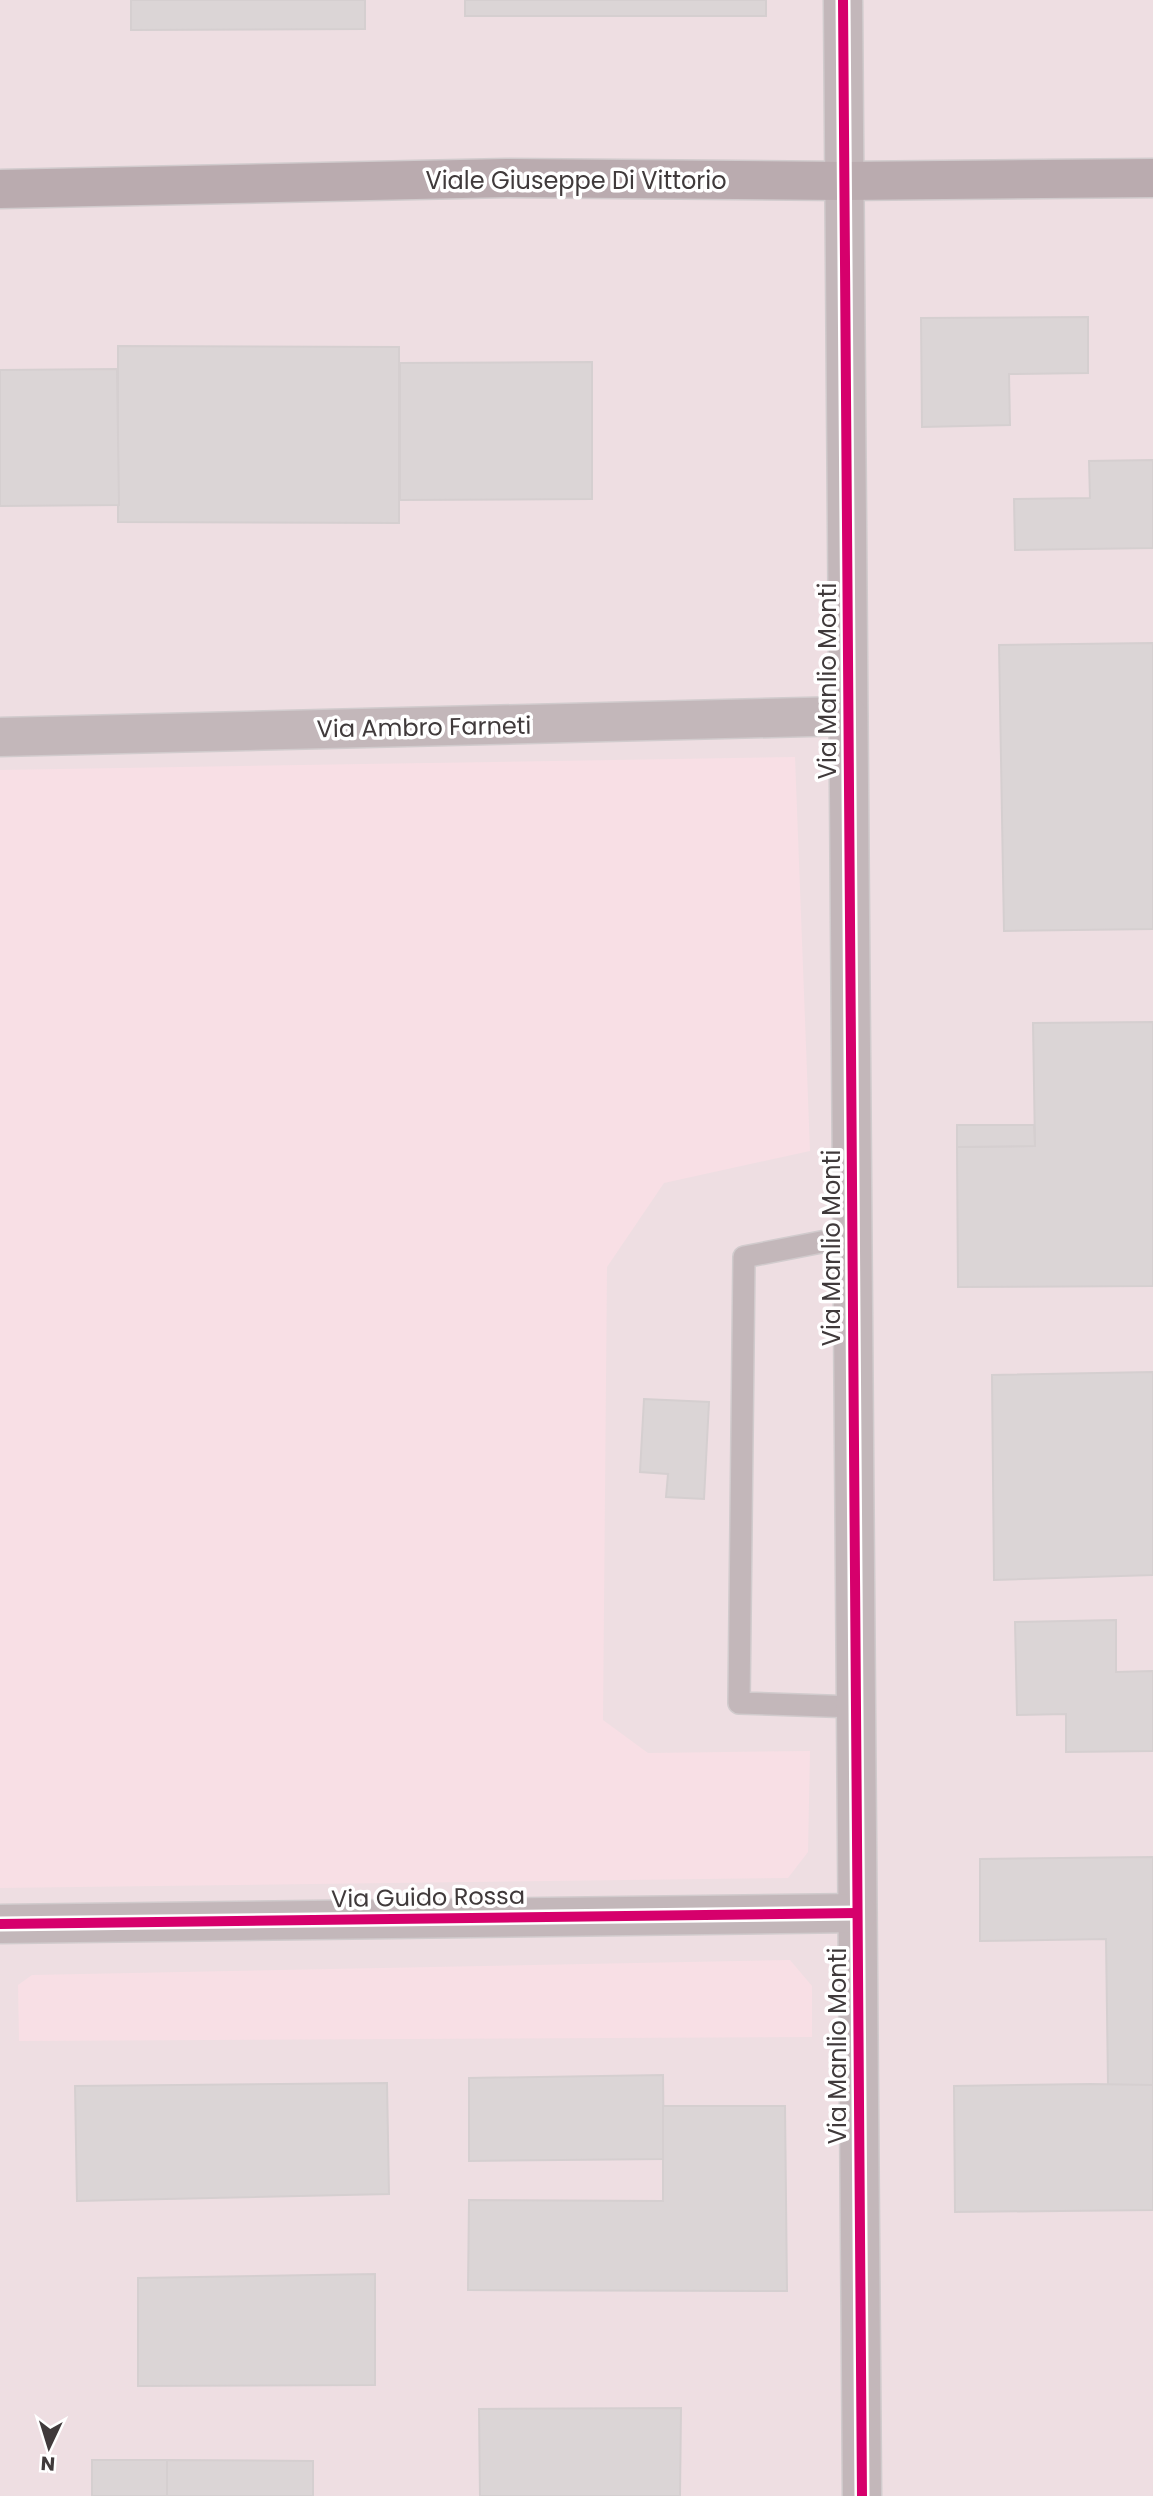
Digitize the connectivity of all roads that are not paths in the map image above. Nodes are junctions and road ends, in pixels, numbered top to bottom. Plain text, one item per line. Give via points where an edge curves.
1 (843, 0) edge
2 (1153, 178) edge
3 (844, 181) junction
4 (0, 189) edge
5 (848, 716) junction
6 (0, 737) edge
7 (852, 1236) junction
8 (855, 1707) junction
9 (857, 1913) junction
10 (0, 1924) edge
11 (862, 2496) edge

1 - 3 street, Via Manlio Monti
2 - 3 main road, Viale Giuseppe Di Vittorio
3 - 4 main road, Viale Giuseppe Di Vittorio via 507,178
3 - 5 street, Via Manlio Monti
5 - 6 street, Via Ambro Farneti
5 - 7 street, Via Manlio Monti
7 - 8 street, Via Manlio Monti
7 - 8 lane via 744,1257 739,1703
8 - 9 street, Via Manlio Monti
9 - 10 street, Via Guido Rossa
9 - 11 street, Via Manlio Monti

